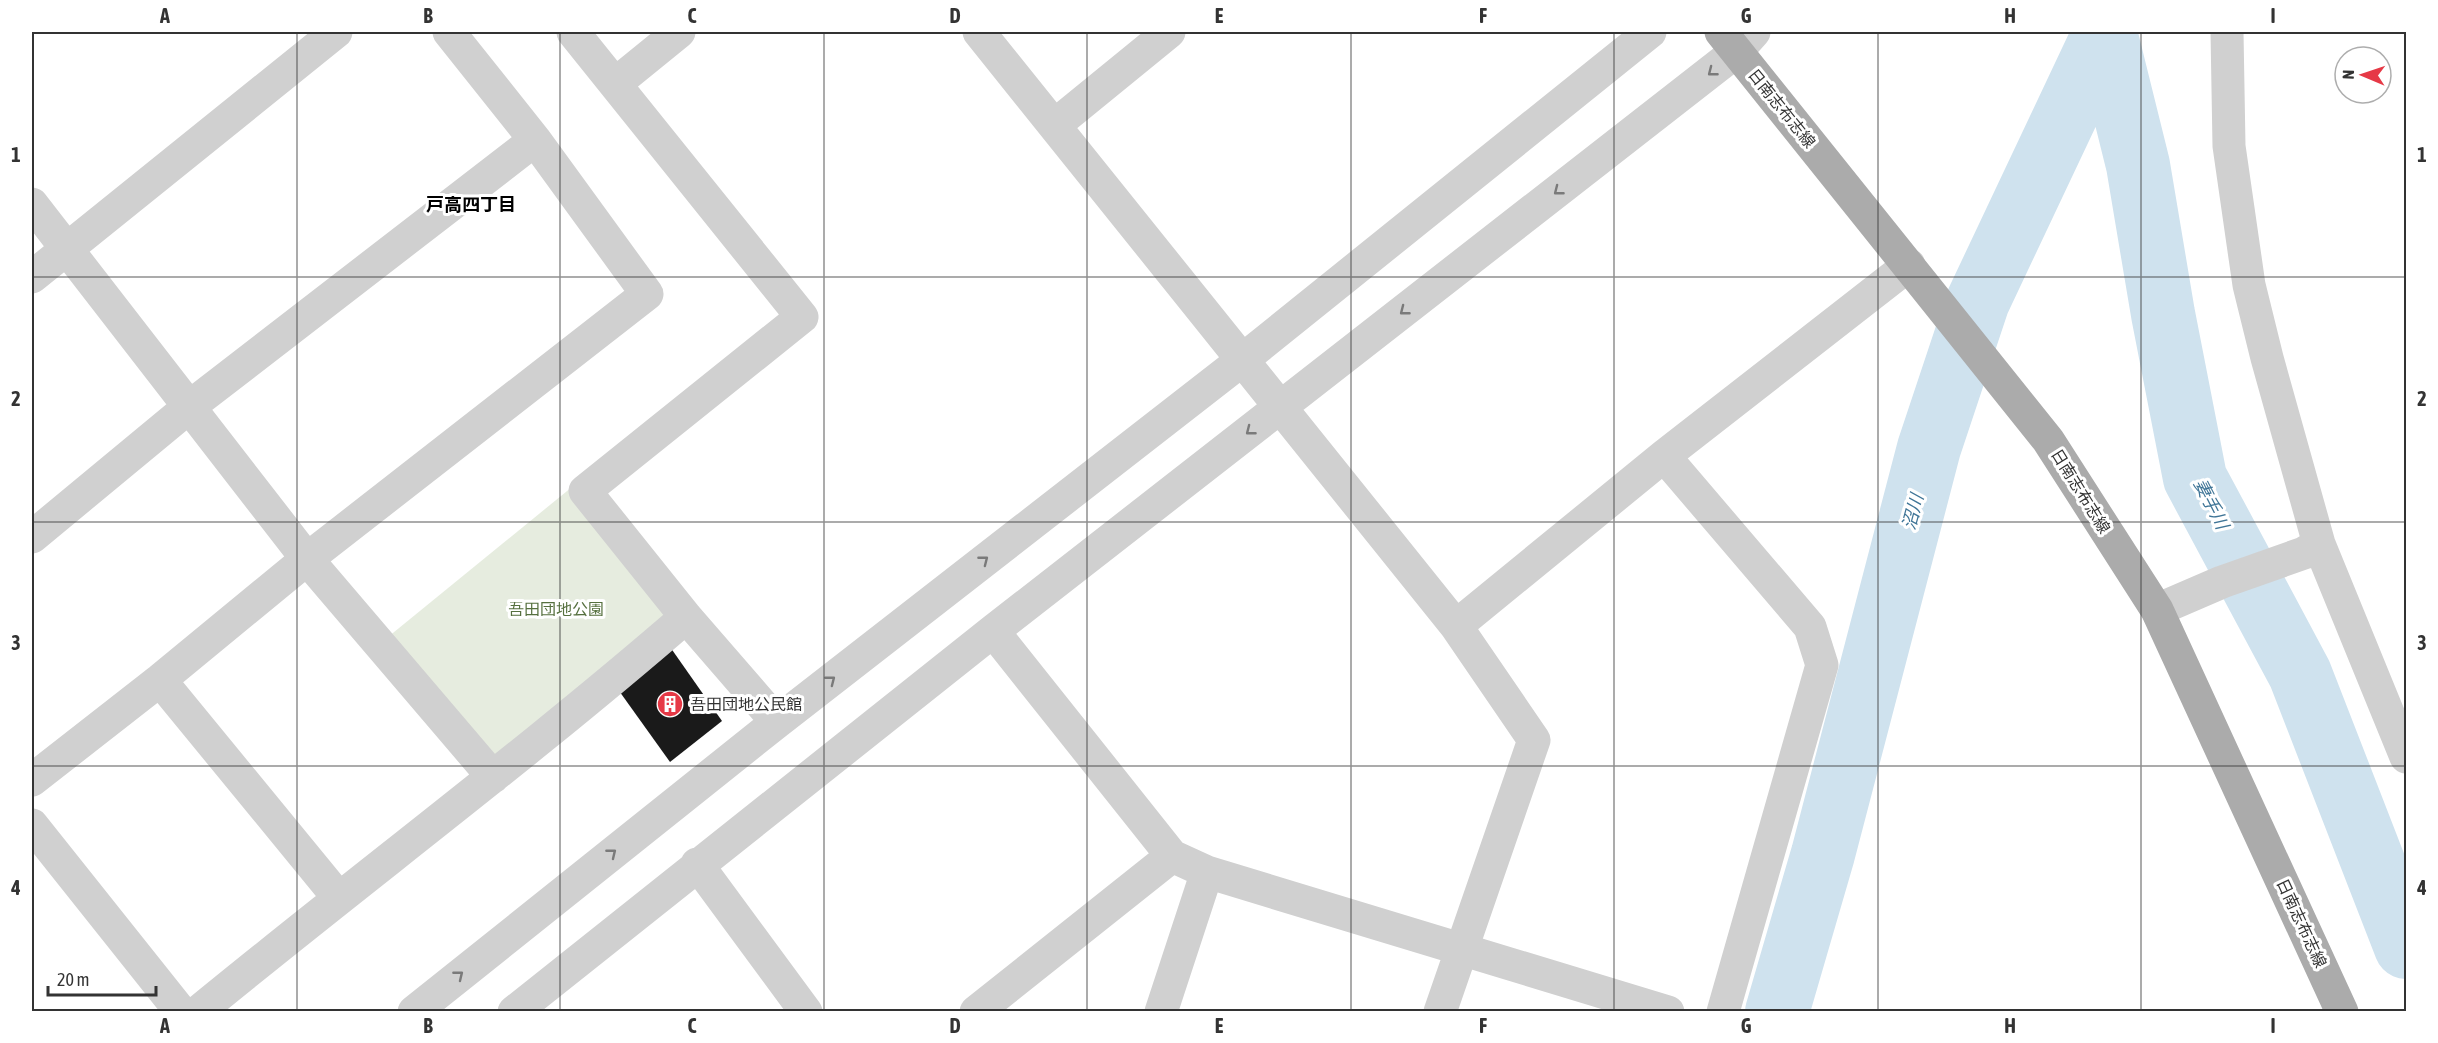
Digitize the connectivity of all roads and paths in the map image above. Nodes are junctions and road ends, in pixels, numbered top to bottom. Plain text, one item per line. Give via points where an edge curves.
1 (336, 32) edge
2 (449, 32) edge
3 (573, 32) edge
4 (679, 32) edge
5 (979, 32) edge
6 (1169, 32) edge
7 (1650, 32) edge
8 (2227, 32) edge
9 (1738, 38) edge
10 (615, 84) junction
11 (1055, 125) junction
12 (534, 140) junction
13 (32, 204) edge
14 (67, 249) junction
15 (1909, 265) junction
16 (32, 277) edge
17 (1241, 360) junction
18 (189, 406) junction
19 (1279, 409) junction
20 (1664, 456) junction
21 (32, 537) edge
22 (2312, 549) junction
23 (307, 559) junction
24 (2157, 610) junction
25 (686, 617) junction
26 (1456, 626) junction
27 (993, 631) junction
28 (160, 680) junction
29 (777, 722) junction
30 (2406, 757) edge
31 (493, 777) junction
32 (32, 780) edge
33 (32, 825) edge
34 (1172, 856) junction
35 (697, 864) junction
36 (1207, 872) junction
37 (338, 897) junction
38 (1462, 947) junction
39 (181, 1011) edge
40 (198, 1011) edge
41 (414, 1011) edge
42 (514, 1011) edge
43 (806, 1011) edge
44 (976, 1011) edge
45 (1161, 1011) edge
46 (1440, 1011) edge
47 (1668, 1011) edge
48 (1723, 1011) edge
49 (2342, 1011) edge

1 - 14 street
2 - 12 street
3 - 10 street
4 - 10 street
5 - 11 street
6 - 11 street
7 - 17 street
8 - 22 street via 2229,146 2249,285
9 - 15 main road, 日南志布志線
9 -> 19 street
10 - 25 street via 802,317 585,491
11 - 17 street
12 - 18 street
12 - 23 street via 647,294
13 - 14 street
14 - 16 street
14 - 18 street
15 - 20 street
15 - 24 main road, 日南志布志線 via 2048,440
17 - 19 street
29 -> 17 street
18 - 21 street
18 - 23 street
19 - 26 street
19 -> 27 street
20 - 26 street
20 - 48 street via 1810,627 1822,665
22 - 24 street
22 - 30 street
23 - 28 street
23 - 31 street
24 - 49 main road, 日南志布志線
25 - 29 street
25 - 31 street
26 - 38 street via 1534,740
27 - 34 street
27 - 35 street
28 - 32 street
28 - 37 street
41 -> 29 street
31 - 37 street
33 - 39 street
34 - 36 street
34 - 44 street
35 - 42 street
35 - 43 street
36 - 38 street
36 - 45 street
37 - 40 street
38 - 46 street
38 - 47 street

